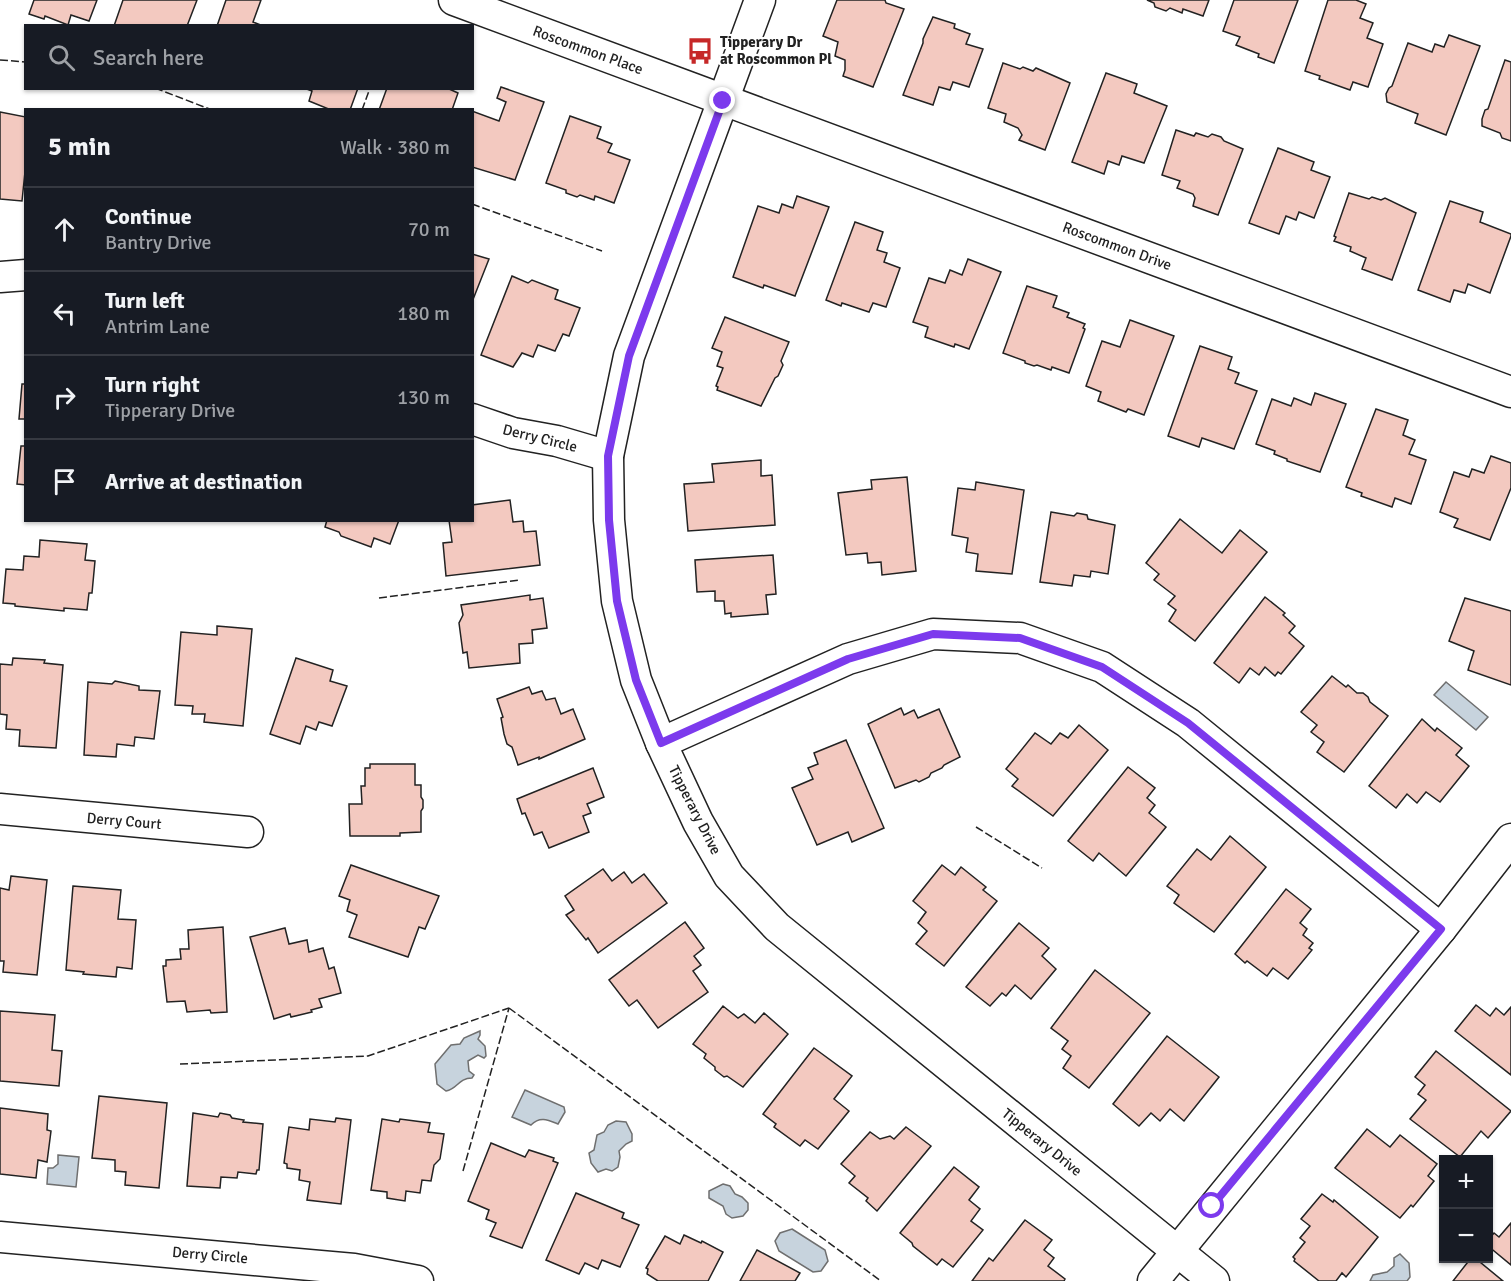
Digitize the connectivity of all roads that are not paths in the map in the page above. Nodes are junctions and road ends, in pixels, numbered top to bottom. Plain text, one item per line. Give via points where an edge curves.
1 (454, 0) edge
2 (760, 0) edge
3 (723, 101) junction
4 (24, 275) edge
5 (0, 277) edge
6 (1511, 392) edge
7 (474, 420) edge
8 (608, 456) junction
9 (661, 743) junction
10 (0, 809) edge
11 (248, 832) dead end
12 (1511, 839) edge
13 (1441, 929) junction
14 (0, 1237) edge
15 (1177, 1252) junction
16 (418, 1281) edge
17 (1153, 1281) edge
18 (1214, 1281) edge

1 - 3 street, Roscommon Place
2 - 3 street, Tipperary Drive
3 - 6 street, Roscommon Drive
3 - 8 street, Tipperary Drive via 629,356
4 - 5 street
7 - 8 street, Derry Circle
8 - 9 street, Tipperary Drive via 617,601 636,680
9 - 13 street via 848,659 933,634 1020,638 1102,667 1188,723
9 - 15 street, Tipperary Drive via 698,822 729,876 777,927
10 - 11 street, Derry Court
12 - 13 street
13 - 15 street
14 - 16 street, Derry Circle via 354,1269
15 - 17 street
15 - 18 street, Tipperary Drive

